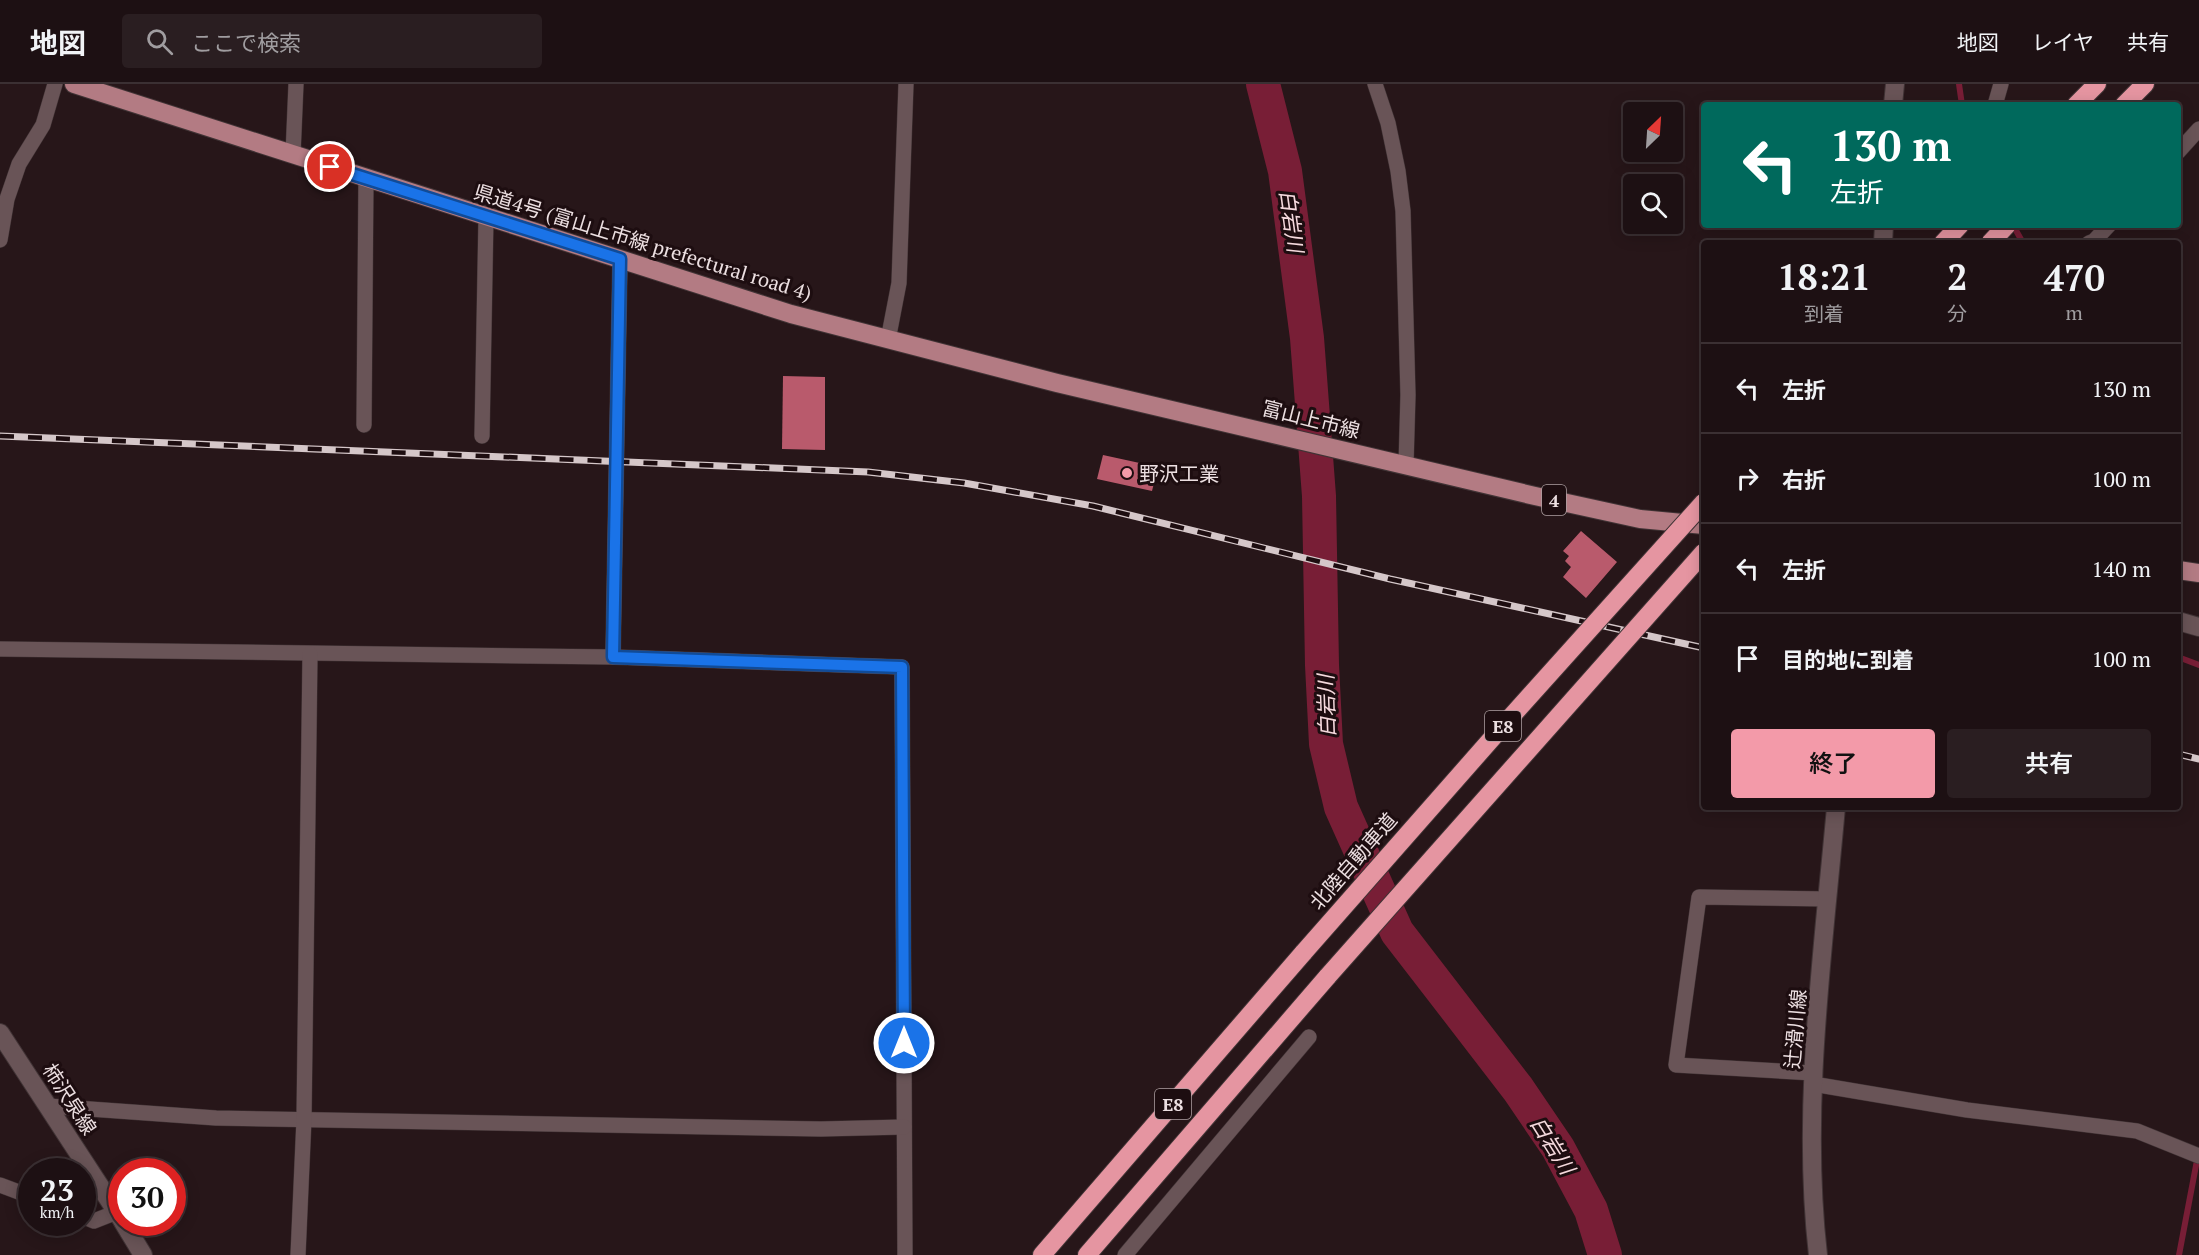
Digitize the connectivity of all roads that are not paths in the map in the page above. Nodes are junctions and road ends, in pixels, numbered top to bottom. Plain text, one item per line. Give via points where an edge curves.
1 (55, 84) edge
2 (74, 84) edge
3 (296, 84) edge
4 (906, 84) edge
5 (1375, 84) edge
6 (1895, 84) edge
7 (2001, 84) edge
8 (2097, 84) edge
9 (2145, 84) edge
10 (119, 91) edge
11 (1893, 102) edge
12 (1996, 102) edge
13 (2079, 102) edge
14 (2127, 102) edge
15 (2199, 129) edge
16 (2181, 149) edge
17 (293, 155) junction
18 (366, 178) junction
19 (486, 217) junction
20 (1957, 228) edge
21 (2004, 228) edge
22 (2106, 228) edge
23 (0, 240) edge
24 (1946, 240) edge
25 (1993, 240) edge
26 (2095, 240) edge
27 (620, 259) junction
28 (888, 340) junction
29 (1206, 417) joint
30 (364, 424) dead end
31 (482, 436) dead end
32 (1406, 465) junction
33 (1701, 505) edge
34 (1701, 525) edge
35 (1701, 555) edge
36 (2181, 570) edge
37 (2199, 573) edge
38 (2181, 622) edge
39 (2199, 627) edge
40 (0, 649) edge
41 (310, 654) junction
42 (613, 657) junction
43 (1836, 810) edge
44 (1828, 899) junction
45 (0, 1033) edge
46 (1309, 1037) dead end
47 (1813, 1079) junction
48 (48, 1106) junction
49 (304, 1119) junction
50 (904, 1127) junction
51 (2199, 1156) edge
52 (0, 1185) edge
53 (18, 1192) edge
54 (108, 1198) edge
55 (132, 1236) edge
56 (143, 1255) edge
57 (298, 1255) edge
58 (905, 1255) edge
59 (1042, 1255) edge
60 (1087, 1255) edge
61 (1125, 1255) edge
62 (1818, 1255) edge

1 - 23 street via 43,125 19,164
2 - 10 main road, 県道4号 (富山上市線 prefectural road 4) / 4
3 - 17 street
4 - 28 street via 899,283
5 - 32 street via 1388,123 1403,211
6 - 11 main road
7 - 12 street
8 - 13 highway
9 - 14 highway
10 - 17 main road, 県道4号 (富山上市線 prefectural road 4) / 4
15 - 16 street
17 - 18 main road, 県道4号 (富山上市線 prefectural road 4) / 4
18 - 19 main road, 県道4号 (富山上市線 prefectural road 4) / 4
18 - 30 street
19 - 27 main road, 県道4号 (富山上市線 prefectural road 4) / 4
19 - 31 street
20 - 24 highway
21 - 25 highway, bridge
22 - 26 street
27 - 28 main road, 県道4号 (富山上市線 prefectural road 4) / 4 via 791,314
27 - 42 street
28 - 29 main road, 県道4号 (富山上市線 prefectural road 4) / 4
29 - 32 main road, 富山上市線 / 4
32 - 34 main road, 4 via 1640,519
33 - 59 highway, 北陸自動車道 / E8, bridge via 1319,934
35 - 60 highway, E8, bridge
36 - 37 main road
38 - 39 main road
40 - 41 street
41 - 42 street
41 - 49 street
42 - 50 street via 902,667
43 - 44 main road, 辻滑川線
44 - 47 main road, 辻滑川線
44 - 47 street via 1699,897 1676,1065
45 - 48 main road, 柿沢泉線
46 - 61 street
47 - 51 street via 1967,1110 2137,1131
47 - 62 main road, 辻滑川線 via 1814,1222
48 - 49 street via 216,1118
48 - 54 main road, 柿沢泉線
49 - 50 street via 821,1129
49 - 57 street
50 - 58 street
52 - 53 street
55 - 56 main road, 柿沢泉線

